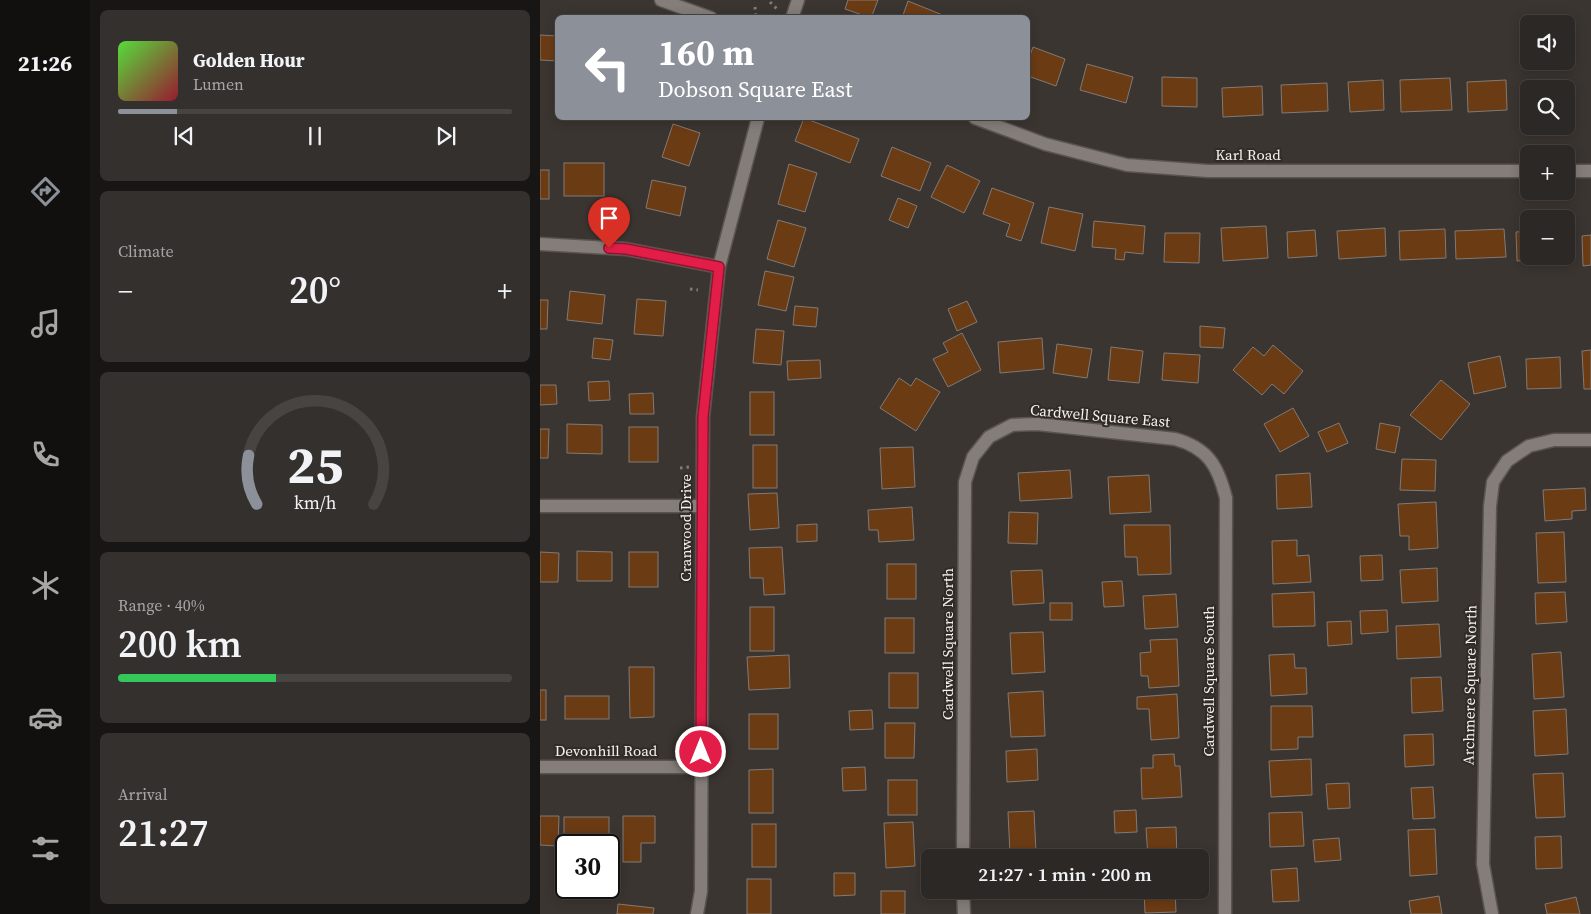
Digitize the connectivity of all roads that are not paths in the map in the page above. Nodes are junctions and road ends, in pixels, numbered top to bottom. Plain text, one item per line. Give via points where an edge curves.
1 (661, 0) edge
2 (798, 0) edge
3 (703, 15) edge
4 (793, 15) edge
5 (757, 120) edge
6 (980, 120) edge
7 (1520, 171) edge
8 (1575, 171) edge
9 (1591, 171) edge
10 (540, 244) edge
11 (719, 267) junction
12 (989, 437) joint
13 (1591, 440) edge
14 (1206, 454) joint
15 (540, 506) edge
16 (702, 506) junction
17 (540, 767) edge
18 (701, 767) junction
19 (963, 849) edge
20 (963, 899) edge
21 (697, 914) edge
22 (964, 914) edge
23 (1225, 914) edge
24 (1492, 914) edge

1 - 3 street
2 - 4 street
5 - 11 street, Cranwood Drive
6 - 7 street, Karl Road via 1045,144 1127,164 1208,171
8 - 9 street
10 - 11 street via 626,249
11 - 16 street, Cranwood Drive via 703,417
12 - 14 street, Cardwell Square East via 1012,425 1037,424 1175,439 1192,444
12 - 19 street, Cardwell Square North via 973,457 965,482
13 - 24 street, Archmere Square North via 1554,440 1529,446 1507,461 1493,482 1483,864
14 - 23 street, Cardwell Square South via 1220,474 1226,498
15 - 16 street
16 - 18 street, Cranwood Drive
17 - 18 street, Devonhill Road
18 - 21 street, Cranwood Drive via 701,891
20 - 22 street

